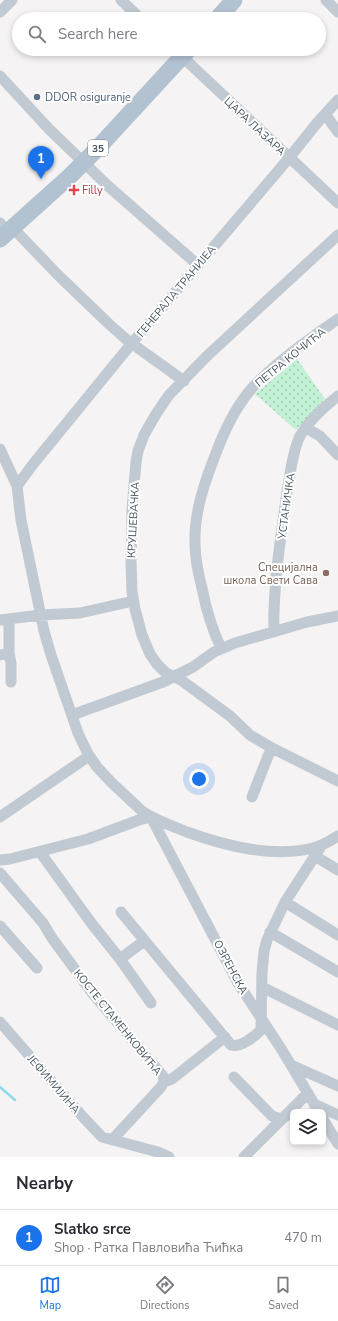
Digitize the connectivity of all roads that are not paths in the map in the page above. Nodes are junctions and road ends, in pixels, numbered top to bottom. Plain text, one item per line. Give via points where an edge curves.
1 (12, 0) edge
2 (121, 0) edge
3 (234, 0) edge
4 (326, 0) edge
5 (0, 12) edge
6 (134, 12) edge
7 (223, 12) edge
8 (338, 12) edge
9 (178, 56) edge
10 (185, 56) edge
11 (0, 76) edge
12 (338, 100) edge
13 (325, 114) junction
14 (338, 132) edge
15 (289, 158) junction
16 (84, 163) junction
17 (338, 203) edge
18 (5, 231) edge
19 (338, 234) edge
20 (198, 265) junction
21 (338, 319) edge
22 (132, 343) junction
23 (184, 381) junction
24 (338, 396) edge
25 (306, 428) junction
26 (0, 449) edge
27 (338, 455) edge
28 (17, 486) junction
29 (133, 601) junction
30 (40, 615) junction
31 (338, 616) edge
32 (4, 620) edge
33 (274, 632) junction
34 (221, 648) junction
35 (4, 654) edge
36 (174, 677) junction
37 (11, 682) dead end
38 (72, 715) junction
39 (272, 748) junction
40 (89, 756) junction
41 (338, 781) edge
42 (252, 797) dead end
43 (0, 817) edge
44 (151, 817) junction
45 (338, 836) edge
46 (322, 845) junction
47 (40, 852) junction
48 (315, 856) junction
49 (0, 860) edge
50 (338, 870) edge
51 (0, 873) edge
52 (285, 902) junction
53 (121, 912) dead end
54 (0, 926) edge
55 (270, 932) junction
56 (338, 935) edge
57 (144, 941) junction
58 (120, 959) junction
59 (37, 968) dead end
60 (338, 972) edge
61 (262, 987) junction
62 (151, 1003) dead end
63 (262, 1020) junction
64 (0, 1022) edge
65 (338, 1025) edge
66 (225, 1037) junction
67 (291, 1065) junction
68 (234, 1077) dead end
69 (164, 1082) junction
70 (338, 1086) edge
71 (308, 1093) junction
72 (317, 1108) edge
73 (286, 1116) junction
74 (338, 1116) edge
75 (326, 1124) edge
76 (112, 1140) junction
77 (338, 1144) edge
78 (169, 1157) edge
79 (244, 1157) edge

1 - 5 street
2 - 6 street
3 - 7 main road
4 - 8 street
9 - 16 main road, 35
10 - 15 street, ЦАРА ЛАЗАРА
11 - 16 street
12 - 13 street, ГЕНЕРАЛА ТРАНИЈЕА
13 - 14 street
13 - 15 street, ГЕНЕРАЛА ТРАНИЈЕА
15 - 17 street, ЦАРА ЛАЗАРА
15 - 20 street, ГЕНЕРАЛА ТРАНИЈЕА
16 - 18 main road, 35
16 - 20 street
18 - 22 street
19 - 23 street, КРУШЕВАЧКА
20 - 22 street, ГЕНЕРАЛА ТРАНИЈЕА
21 - 34 street, ПЕТРА КОЧИЋА via 310,338 253,387 228,426 204,484 195,524 195,554 206,608
22 - 23 street
22 - 28 street, ГЕНЕРАЛА ТРАНИЈЕА
23 - 29 street, КРУШЕВАЧКА via 164,402 144,435 138,451 132,510
24 - 25 street, УСТАНИЧКА
25 - 27 street via 320,436
25 - 33 street, УСТАНИЧКА via 295,448 285,507 276,586
26 - 28 street
28 - 30 street
29 - 30 street via 80,613
29 - 36 street, КРУШЕВАЧКА via 150,654 162,669
30 - 32 street
30 - 38 street
31 - 33 street
32 - 35 street
33 - 34 street
34 - 36 street
35 - 37 street via 11,663
36 - 38 street
36 - 39 street, КРУШЕВАЧКА via 230,716 250,735
38 - 40 street
39 - 41 street, КРУШЕВАЧКА
39 - 42 street
40 - 43 street
40 - 44 street via 112,783
44 - 46 street via 206,838 260,850 292,851
44 - 47 street via 98,836
44 - 63 street, ОЗРЕНСКА via 238,983
45 - 46 street
46 - 48 street
47 - 49 street
47 - 58 street
48 - 50 street
48 - 52 street
51 - 69 street, КОСТЕ СТАМЕНКОВИЋА via 42,923 93,994 163,1076
52 - 55 street
52 - 56 street
53 - 57 street
54 - 59 street
55 - 60 street
55 - 61 street via 264,951
57 - 58 street
57 - 66 street
58 - 62 street
61 - 63 street
61 - 65 street
63 - 66 street via 261,1030 238,1046 231,1046
63 - 67 street, ОЗРЕНСКА
64 - 76 street, ЈЕФИМИЈИНА via 95,1131 102,1137
66 - 69 street via 172,1079
67 - 70 street
67 - 71 street, ОЗРЕНСКА
68 - 73 street via 272,1116 280,1119
69 - 76 street, КОСТЕ СТАМЕНКОВИЋА
71 - 72 street, ОЗРЕНСКА
71 - 73 street
72 - 74 street
73 - 79 street
75 - 77 street
76 - 78 street

